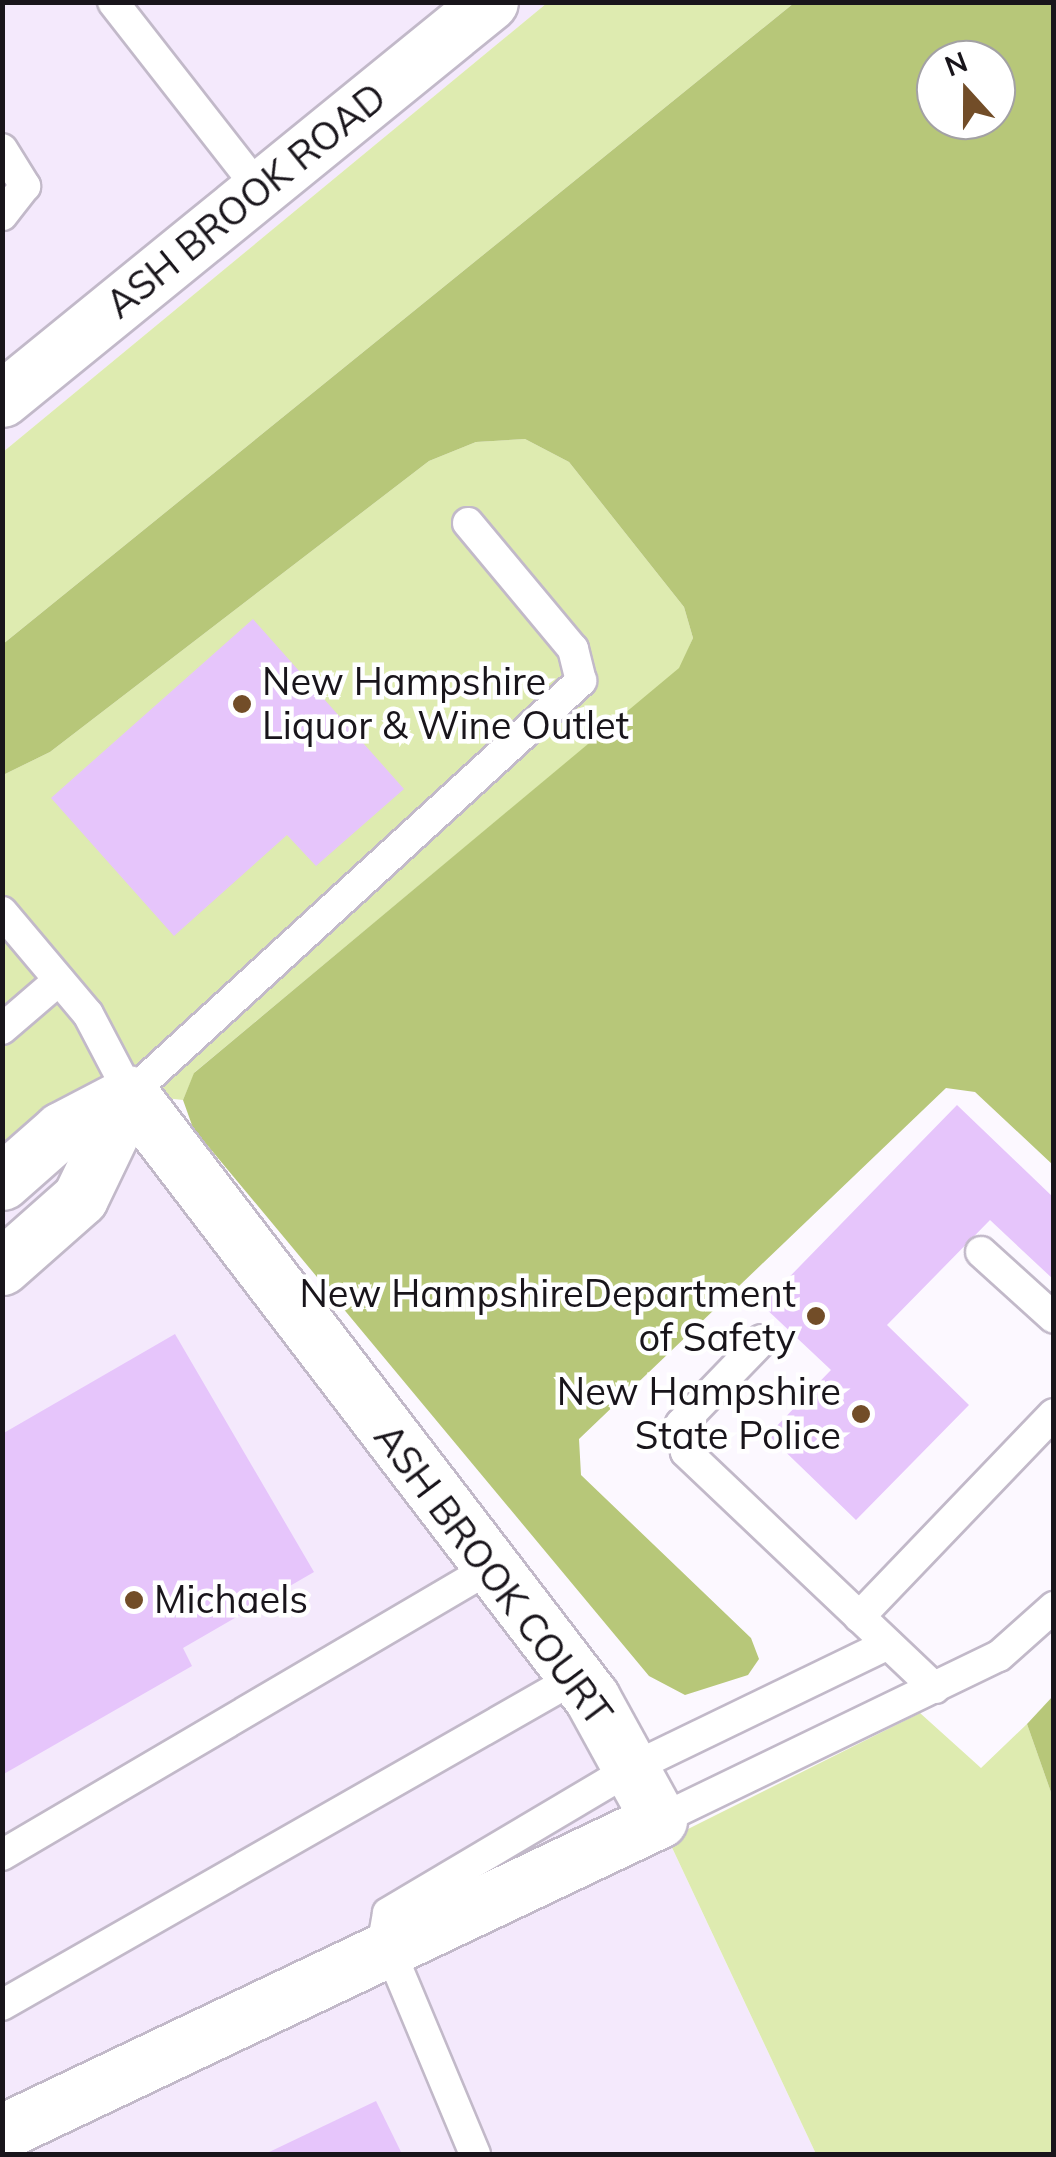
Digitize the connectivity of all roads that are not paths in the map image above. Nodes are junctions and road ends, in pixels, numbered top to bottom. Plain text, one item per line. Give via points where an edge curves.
1 (113, 2) edge
2 (490, 2) edge
3 (2, 150) edge
4 (260, 190) junction
5 (2, 216) edge
6 (2, 399) edge
7 (468, 524) dead end
8 (2, 912) edge
9 (59, 980) junction
10 (2, 1029) edge
11 (130, 1094) junction
12 (2, 1182) edge
13 (982, 1252) dead end
14 (2, 1267) edge
15 (1054, 1318) edge
16 (762, 1340) dead end
17 (1054, 1414) edge
18 (490, 1568) junction
19 (1054, 1607) edge
20 (859, 1617) junction
21 (888, 1644) junction
22 (575, 1678) junction
23 (935, 1688) junction
24 (632, 1768) junction
25 (659, 1820) junction
26 (2, 1855) edge
27 (389, 1948) junction
28 (2, 2004) edge
29 (4, 2124) edge
30 (474, 2154) edge

1 - 4 lane
2 - 4 street, ASH BROOK ROAD
3 - 5 lane via 25,186
4 - 6 street, ASH BROOK ROAD
7 - 11 lane via 573,649 581,681
8 - 9 lane
9 - 10 lane
9 - 11 lane via 114,1055
11 - 12 street via 61,1130
11 - 14 street via 80,1198
11 - 18 street, ASH BROOK COURT
13 - 15 lane
16 - 20 lane via 680,1424 680,1438 696,1465
17 - 20 lane
18 - 22 street, ASH BROOK COURT
18 - 26 lane
19 - 23 lane via 1014,1646
20 - 21 lane
21 - 23 lane
21 - 24 lane
22 - 24 street, ASH BROOK COURT
22 - 28 lane
23 - 25 lane
24 - 25 street, ASH BROOK COURT
24 - 27 lane via 406,1898 383,1927
25 - 27 street
27 - 29 street
27 - 30 lane

